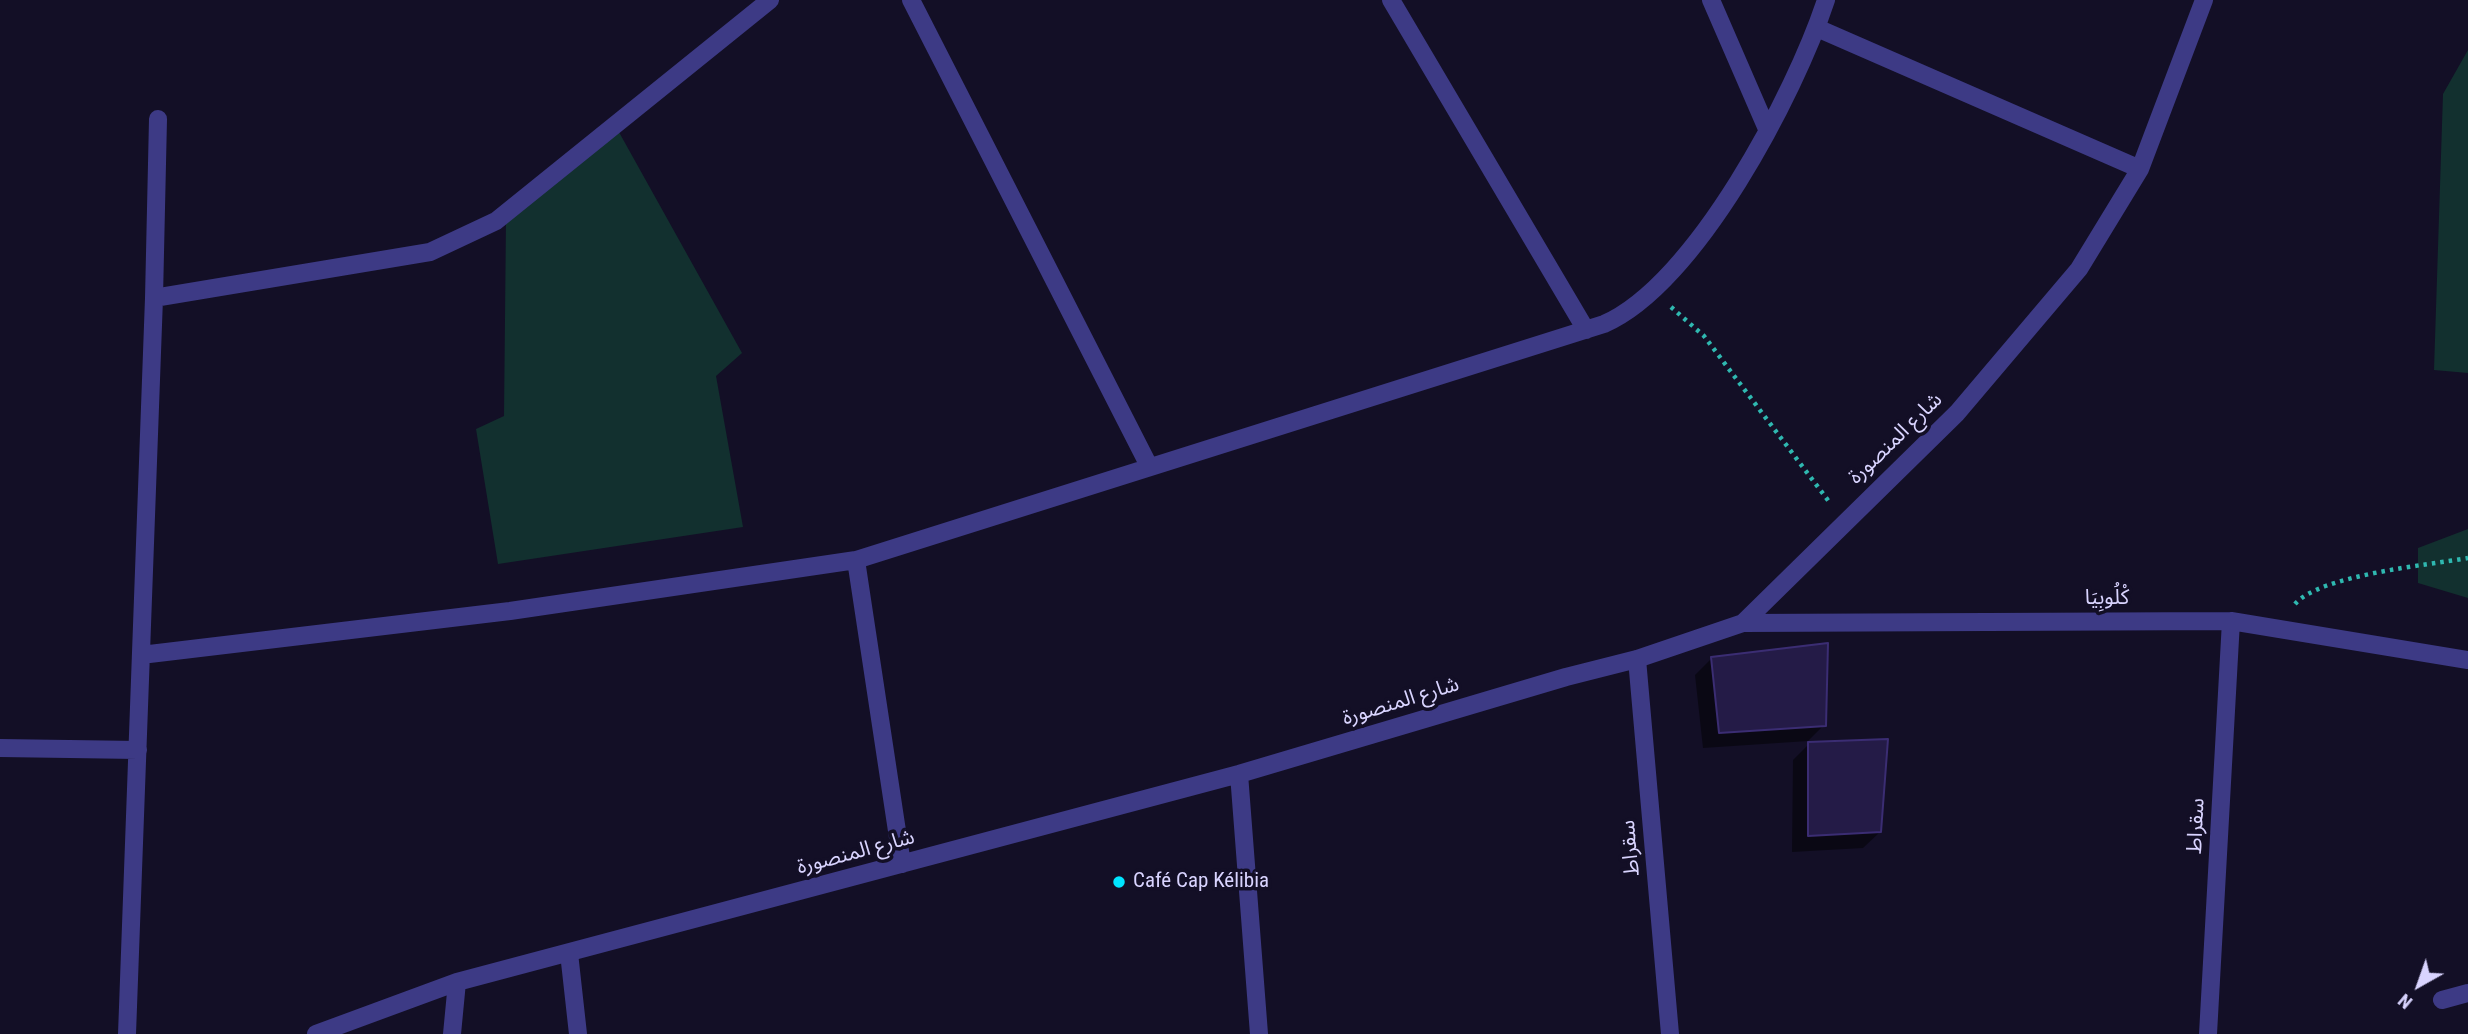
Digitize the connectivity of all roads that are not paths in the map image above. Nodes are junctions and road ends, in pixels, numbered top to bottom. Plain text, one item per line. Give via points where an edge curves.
1 (770, 0) edge
2 (911, 0) edge
3 (1391, 0) edge
4 (1711, 0) edge
5 (1826, 0) edge
6 (2204, 0) edge
7 (1817, 28) junction
8 (158, 119) dead end
9 (1768, 129) junction
10 (2140, 169) junction
11 (154, 298) junction
12 (1586, 330) junction
13 (1149, 467) junction
14 (856, 560) junction
15 (2231, 621) junction
16 (1743, 622) junction
17 (141, 655) junction
18 (1637, 659) junction
19 (2468, 660) edge
20 (0, 748) edge
21 (138, 750) junction
22 (1239, 774) junction
23 (902, 864) junction
24 (569, 953) junction
25 (457, 982) junction
26 (2468, 993) edge
27 (2442, 1000) dead end
28 (127, 1034) edge
29 (316, 1034) edge
30 (452, 1034) edge
31 (578, 1034) edge
32 (1259, 1034) edge
33 (1670, 1034) edge
34 (2208, 1034) edge

1 - 11 street via 496,220 469,236 430,252
2 - 13 street
3 - 12 street
4 - 9 street
5 - 7 street
6 - 10 street, شارع المنصورة
7 - 9 street
7 - 10 street
8 - 11 street
9 - 12 street via 1720,210 1654,292 1626,315
10 - 16 street, شارع المنصورة via 2079,270 1957,413
11 - 17 street
12 - 13 street
13 - 14 street
14 - 17 street via 510,611
14 - 23 street
15 - 16 street, كْلُوبِيَا
15 - 19 street, كْلُوبِيَا
15 - 34 street, سقراط
16 - 18 street, شارع المنصورة
17 - 21 street
18 - 22 street, شارع المنصورة
18 - 33 street, سقراط
20 - 21 street
21 - 28 street
22 - 23 street, شارع المنصورة
22 - 32 street
23 - 24 street, شارع المنصورة
24 - 25 street, شارع المنصورة
24 - 31 street
25 - 29 street, شارع المنصورة
25 - 30 street
26 - 27 street

